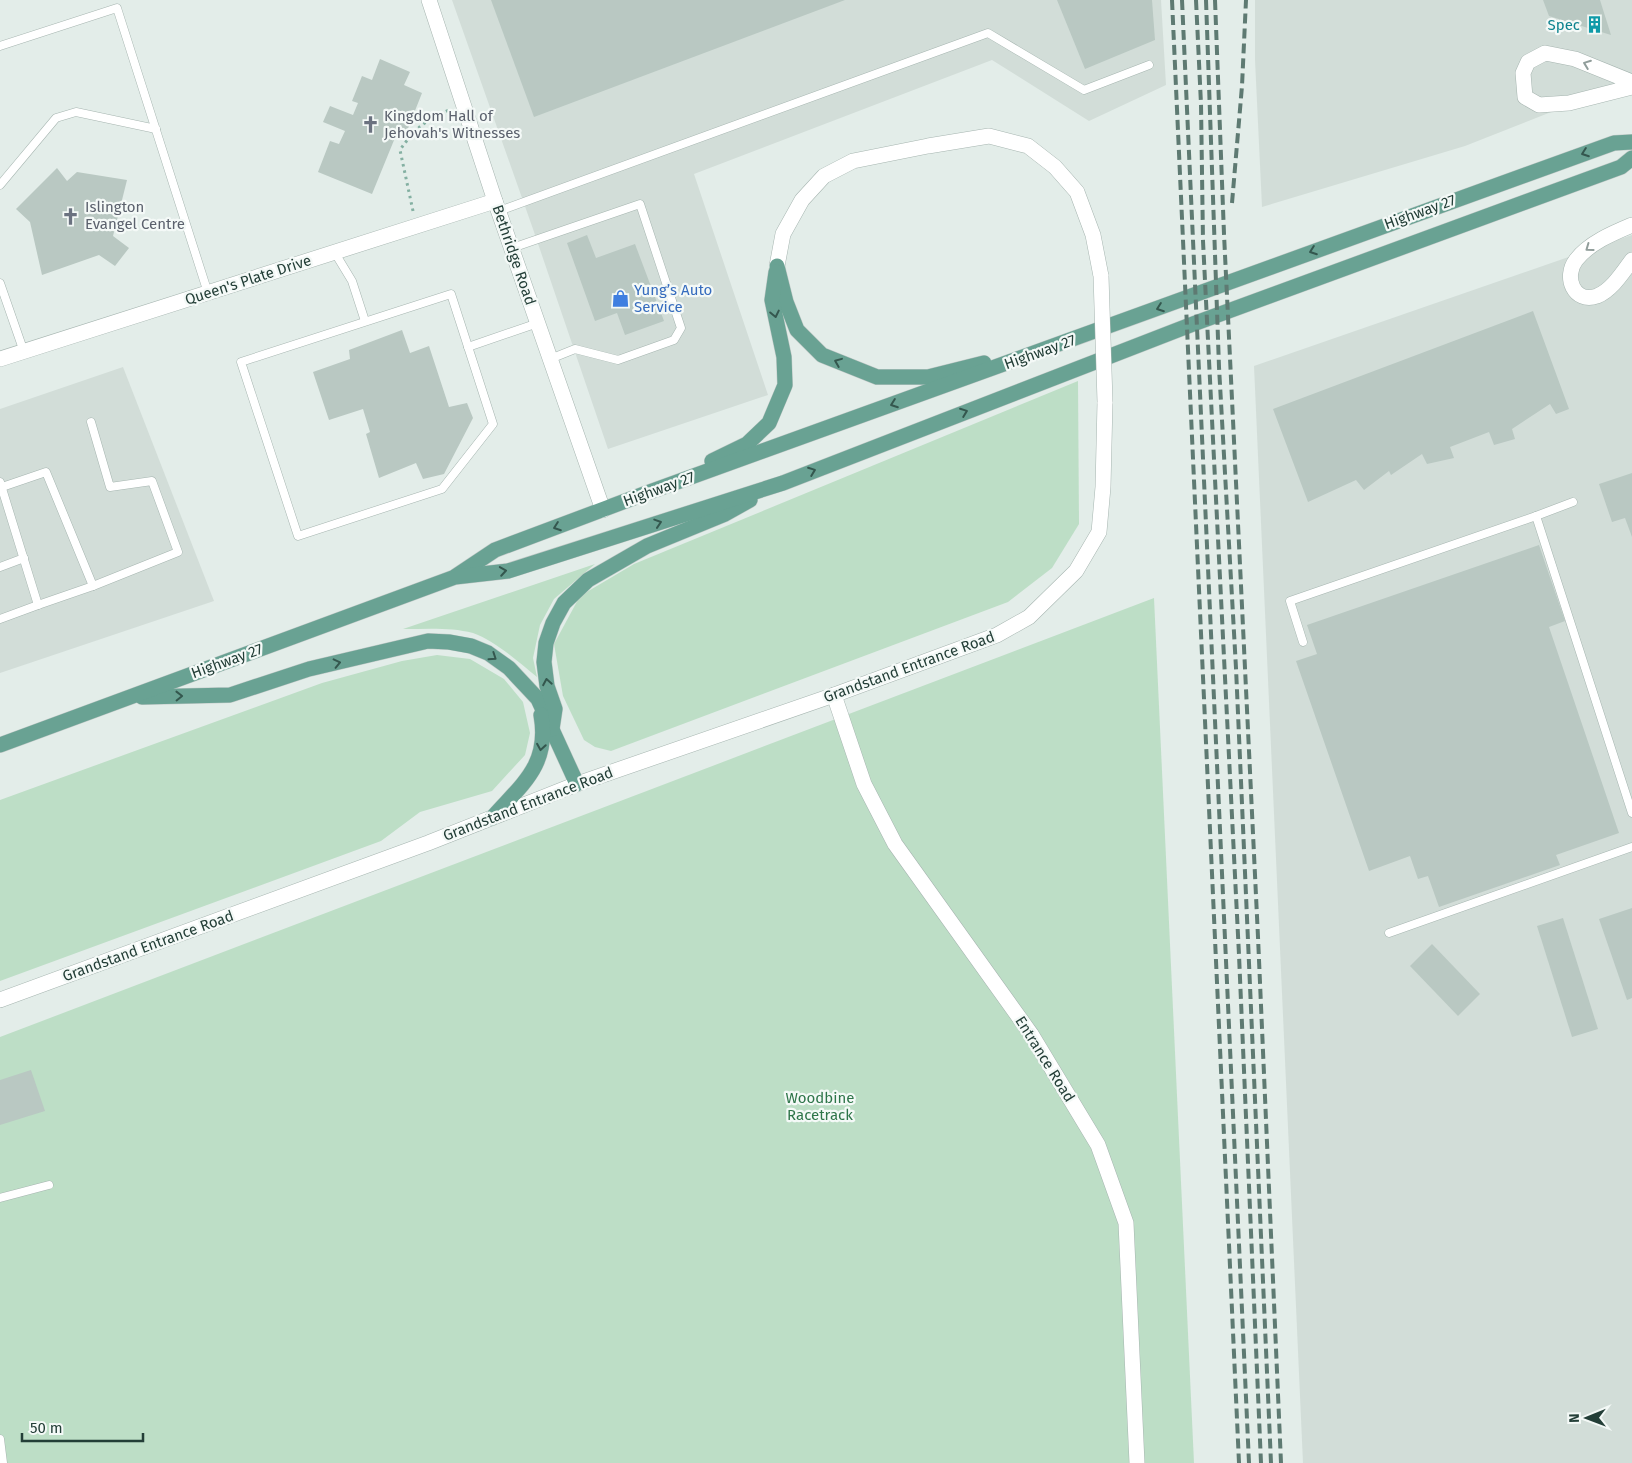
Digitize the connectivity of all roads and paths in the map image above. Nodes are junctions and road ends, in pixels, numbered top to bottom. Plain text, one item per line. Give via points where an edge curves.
1 (429, 0) edge
2 (0, 46) edge
3 (1149, 65) dead end
4 (1632, 82) edge
5 (1632, 87) edge
6 (463, 104) junction
7 (156, 129) junction
8 (1632, 142) edge
9 (1632, 158) edge
10 (0, 185) edge
11 (497, 206) junction
12 (1632, 225) edge
13 (417, 226) junction
14 (512, 248) junction
15 (334, 252) junction
16 (1632, 260) edge
17 (777, 266) junction
18 (0, 283) edge
19 (208, 293) junction
20 (365, 321) junction
21 (538, 323) junction
22 (1056, 346) junction
23 (468, 348) junction
24 (24, 352) junction
25 (0, 359) edge
26 (550, 359) junction
27 (91, 422) dead end
28 (783, 482) junction
29 (1, 485) edge
30 (644, 494) junction
31 (1573, 502) dead end
32 (603, 510) junction
33 (1536, 516) junction
34 (24, 558) junction
35 (0, 567) edge
36 (455, 577) junction
37 (93, 586) junction
38 (38, 605) junction
39 (0, 619) edge
40 (1303, 642) dead end
41 (834, 695) junction
42 (130, 697) junction
43 (538, 699) junction
44 (552, 729) junction
45 (0, 746) edge
46 (577, 784) junction
47 (1632, 813) edge
48 (492, 818) junction
49 (1632, 848) edge
50 (1389, 933) dead end
51 (0, 1000) edge
52 (49, 1185) dead end
53 (0, 1198) edge
54 (0, 1439) edge
55 (3, 1463) edge
56 (1137, 1463) edge

1 - 6 street, Bethridge Road
2 - 7 lane via 117,8
3 - 11 lane via 1084,90 988,33
4 -> 5 street via 1575,59 1544,53 1528,62 1523,74 1525,97 1539,105 1569,103
6 - 11 street, Bethridge Road
6 - 13 path via 430,118 413,131 400,150
7 - 10 lane via 76,112 56,118
7 - 19 lane
8 -> 22 main road, Highway 27 via 1614,143
28 -> 9 main road, Highway 27 via 1193,324 1620,167
11 - 13 street, Queen's Plate Drive
11 - 14 street, Bethridge Road
12 -> 16 street via 1585,250 1575,261 1570,284 1576,294 1587,298 1598,295
13 - 15 street, Queen's Plate Drive
14 - 21 street, Bethridge Road
14 - 26 lane via 640,204 681,328 674,340 618,360 575,349
15 - 19 street, Queen's Plate Drive
15 - 20 lane via 352,281
22 -> 17 main road via 928,376 877,377 822,355 797,330
17 -> 30 main road via 772,300 784,357 785,386 769,423 747,444
17 - 41 street, Grandstand Entrance Road, bridge via 783,234 802,200 824,176 853,161 989,136 1028,146 1055,167 1077,192 1093,235 1101,276 1105,402 1103,488 1099,532 1076,571 1029,617 997,635
18 - 24 lane
19 - 24 street, Queen's Plate Drive
20 - 23 lane via 451,294
20 - 23 lane via 241,362 298,536 442,490 493,424
21 - 23 lane
21 - 26 street, Bethridge Road
22 -> 30 main road, Highway 27
24 - 25 street, Queen's Plate Drive
26 - 32 street, Bethridge Road
27 - 37 lane via 110,487 152,481 178,552
36 -> 28 main road, Highway 27 via 508,571
44 -> 28 main road via 555,709 547,686 544,662 546,643 564,603 588,580 647,546 725,514
29 - 34 lane
29 - 37 lane via 46,472
30 - 32 main road, Highway 27
31 - 33 lane
32 -> 36 main road, Highway 27 via 495,550
33 - 40 lane via 1290,601
33 - 47 lane
34 - 35 lane
34 - 38 lane
36 - 42 main road, Highway 27
37 - 38 lane
38 - 39 lane
41 - 46 street, Grandstand Entrance Road
41 - 56 street, Entrance Road via 864,784 896,844 1031,1034 1098,1145 1126,1223
42 -> 43 main road via 230,695 309,669 428,641 471,646 488,653 509,668
42 - 45 main road, Highway 27
43 - 44 main road
43 -> 48 main road via 543,726 540,756 533,771
44 - 46 main road
46 - 48 street, Grandstand Entrance Road
48 - 51 street, Grandstand Entrance Road
49 - 50 lane
52 - 53 lane
54 - 55 lane

